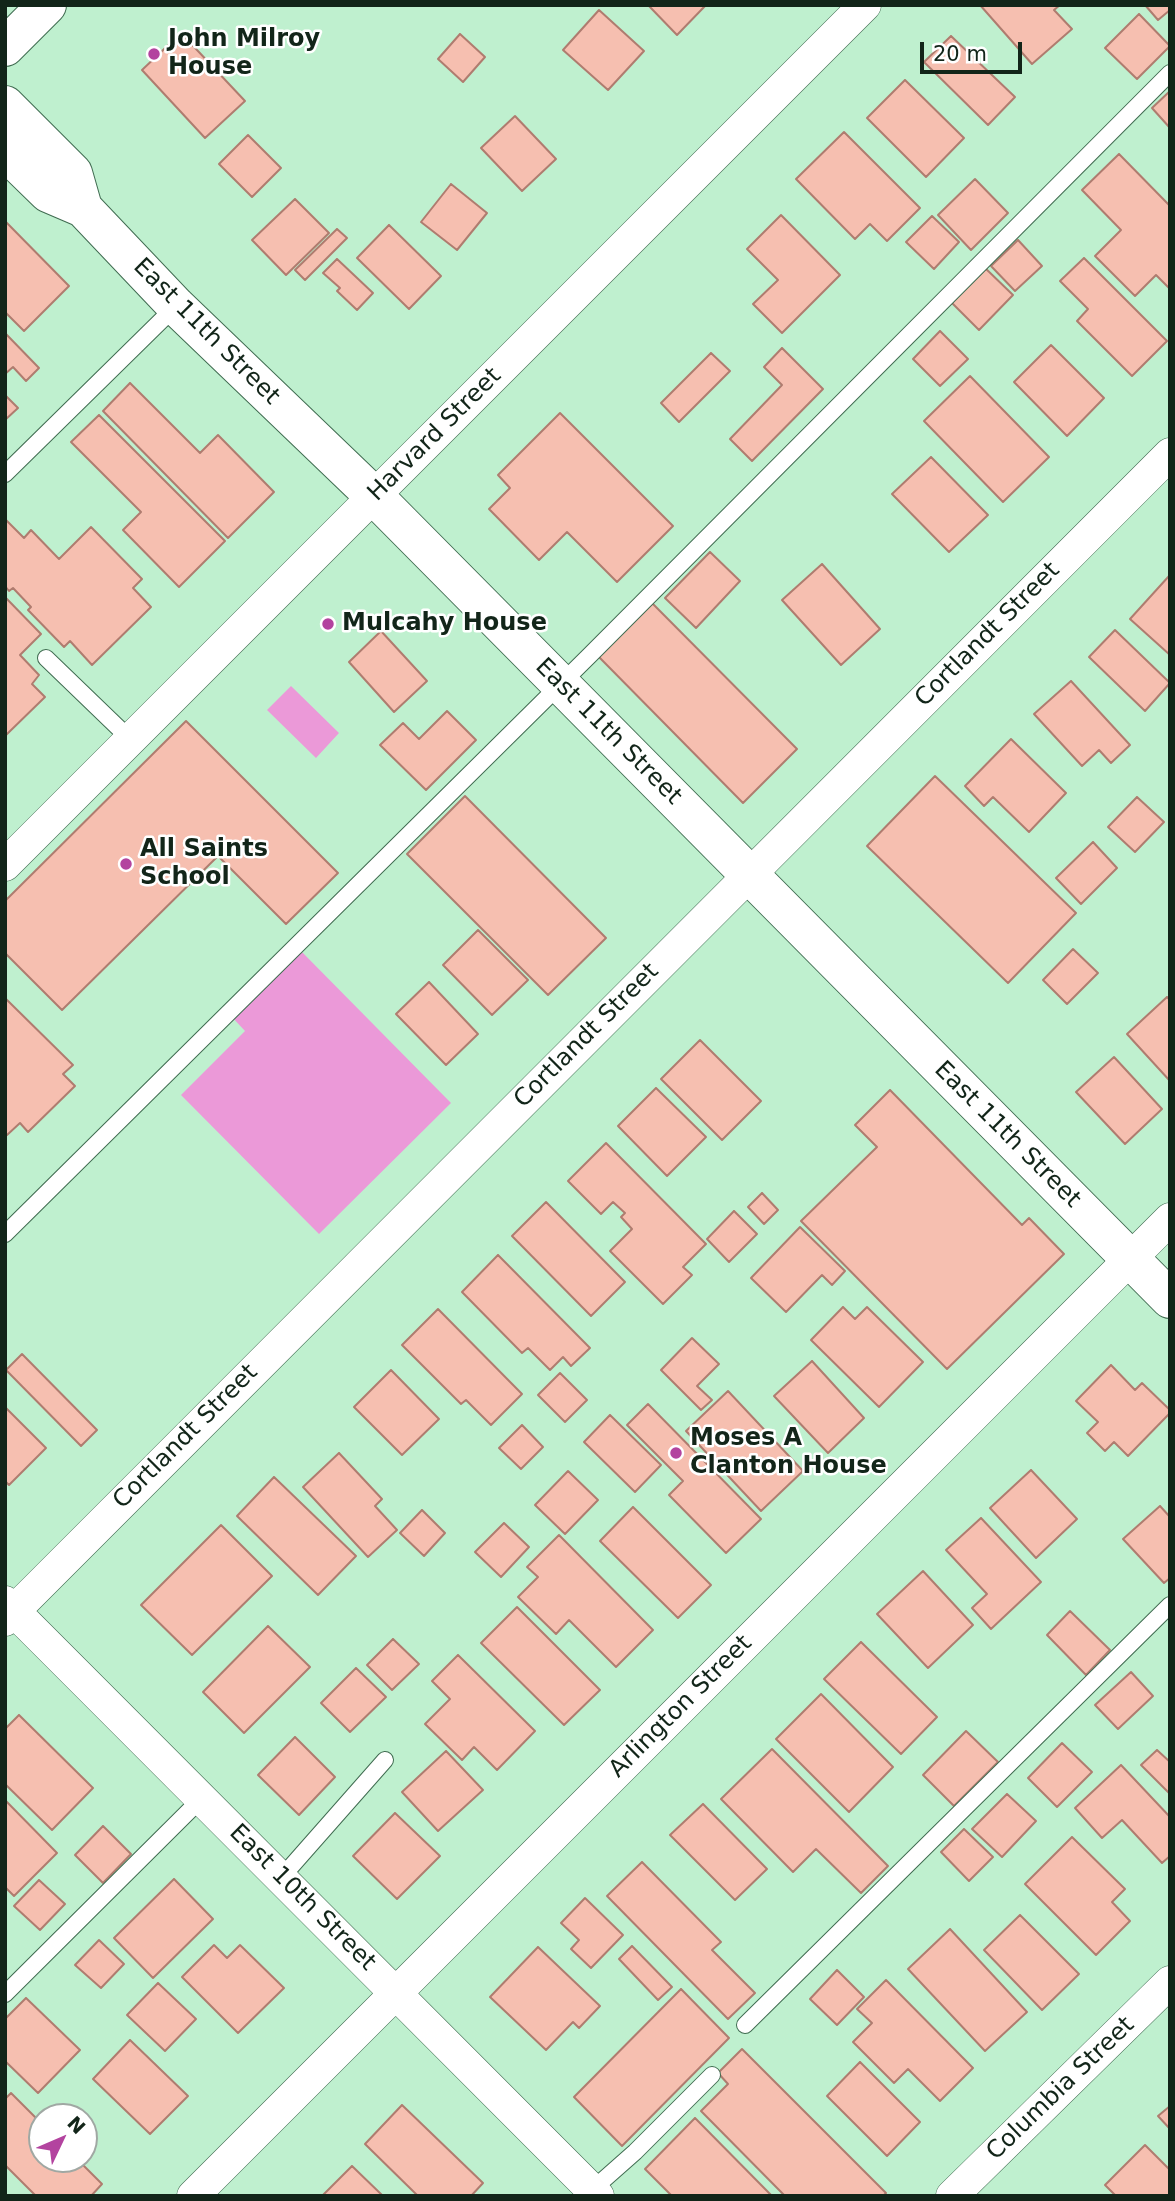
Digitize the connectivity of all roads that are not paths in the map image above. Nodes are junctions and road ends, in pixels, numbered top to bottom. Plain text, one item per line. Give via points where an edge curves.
1 (47, 5) edge
2 (865, 5) edge
3 (5, 47) edge
4 (1170, 73) edge
5 (5, 105) edge
6 (5, 151) edge
7 (83, 208) junction
8 (176, 306) junction
9 (1170, 454) edge
10 (5, 474) edge
11 (374, 497) junction
12 (46, 658) dead end
13 (560, 684) junction
14 (131, 740) junction
15 (5, 865) edge
16 (748, 874) junction
17 (1170, 1219) edge
18 (5, 1234) edge
19 (1130, 1259) junction
20 (1170, 1298) edge
21 (1170, 1605) edge
22 (8, 1611) edge
23 (385, 1760) dead end
24 (201, 1799) junction
25 (281, 1878) junction
26 (1170, 1983) edge
27 (397, 1992) junction
28 (5, 1994) edge
29 (745, 2025) dead end
30 (712, 2075) dead end
31 (595, 2193) edge
32 (193, 2196) edge
33 (952, 2196) edge

1 - 3 main road
2 - 11 street, Harvard Street
4 - 13 lane
5 - 7 main road via 73,173
6 - 7 main road, East 11th Street via 48,193
7 - 8 main road, East 11th Street
8 - 10 lane
8 - 11 main road, East 11th Street
9 - 16 street, Cortlandt Street
11 - 13 main road, East 11th Street
11 - 14 street, Harvard Street
12 - 14 lane
13 - 16 main road, East 11th Street
13 - 18 lane
14 - 15 street, Harvard Street
16 - 19 main road, East 11th Street
16 - 22 street, Cortlandt Street
17 - 19 street, Arlington Street
19 - 20 main road, East 11th Street
19 - 27 street, Arlington Street
21 - 29 lane
22 - 24 street, East 10th Street
23 - 25 lane
24 - 25 street, East 10th Street
24 - 28 lane
25 - 27 street, East 10th Street
26 - 33 street, Columbia Street
27 - 31 street, East 10th Street
27 - 32 street, Arlington Street
30 - 31 lane

